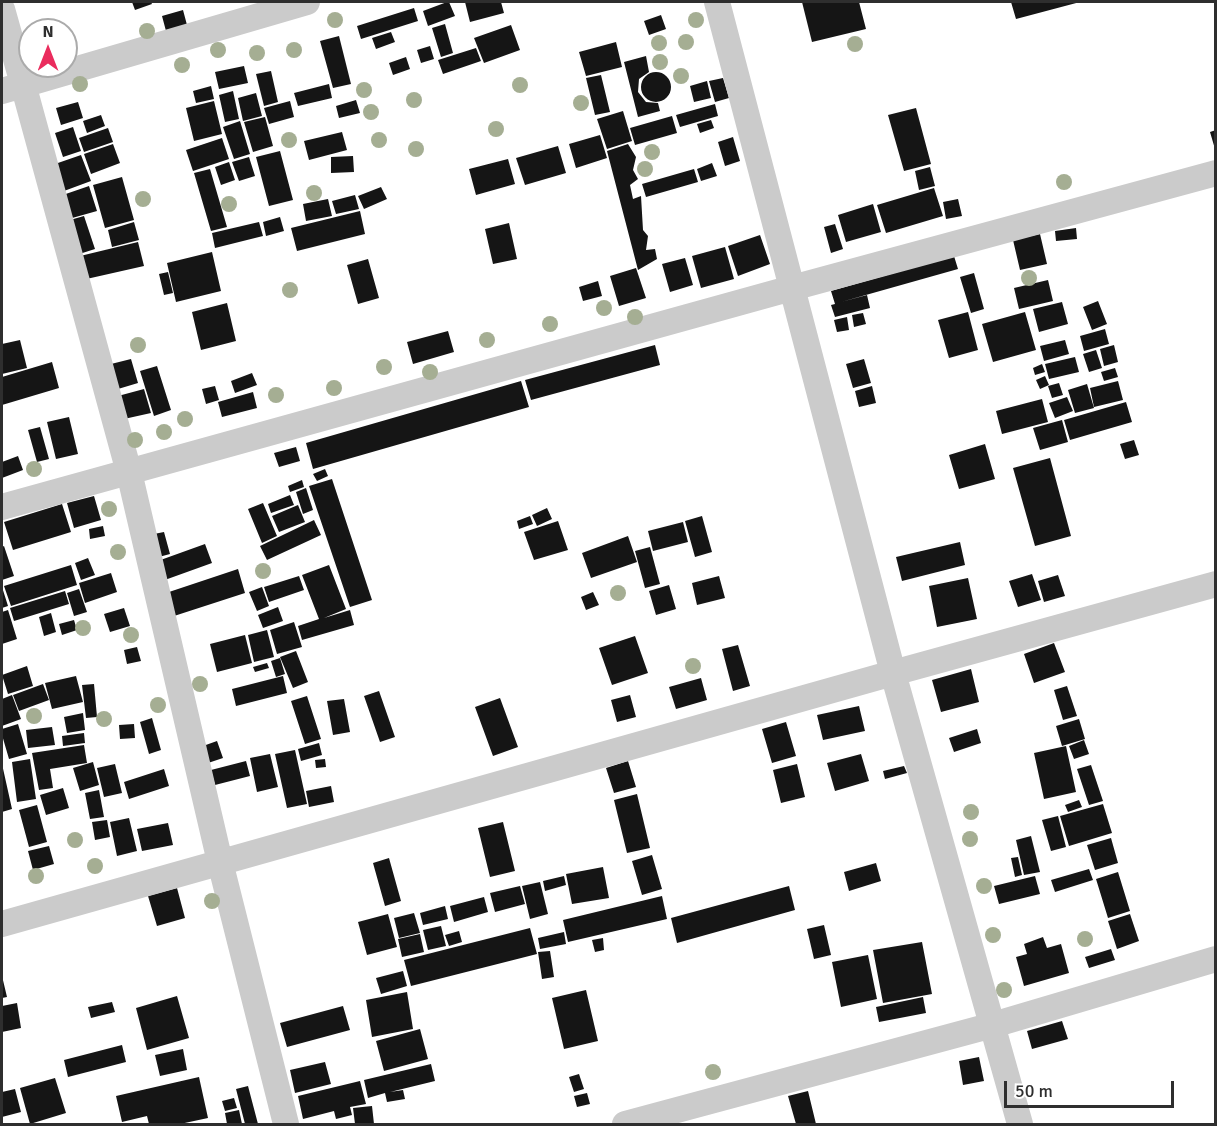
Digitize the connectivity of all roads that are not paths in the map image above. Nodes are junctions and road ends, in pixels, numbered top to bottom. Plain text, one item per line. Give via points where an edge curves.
1 (307, 2) edge
2 (717, 2) edge
3 (2, 9) edge
4 (12, 88) edge
5 (1215, 173) edge
6 (792, 288) junction
7 (129, 472) junction
8 (2, 507) edge
9 (1215, 584) edge
10 (892, 673) junction
11 (220, 862) junction
12 (2, 924) edge
13 (1215, 959) edge
14 (993, 1025) junction
15 (286, 1125) edge
16 (625, 1125) edge
17 (1020, 1125) edge

1 - 4 street
2 - 6 street
3 - 4 street
4 - 7 street
5 - 6 street
6 - 7 street
6 - 10 street
7 - 8 street
7 - 11 street
9 - 10 street
10 - 11 street
10 - 14 street
11 - 12 street
11 - 15 street
13 - 14 street
14 - 16 street
14 - 17 street

